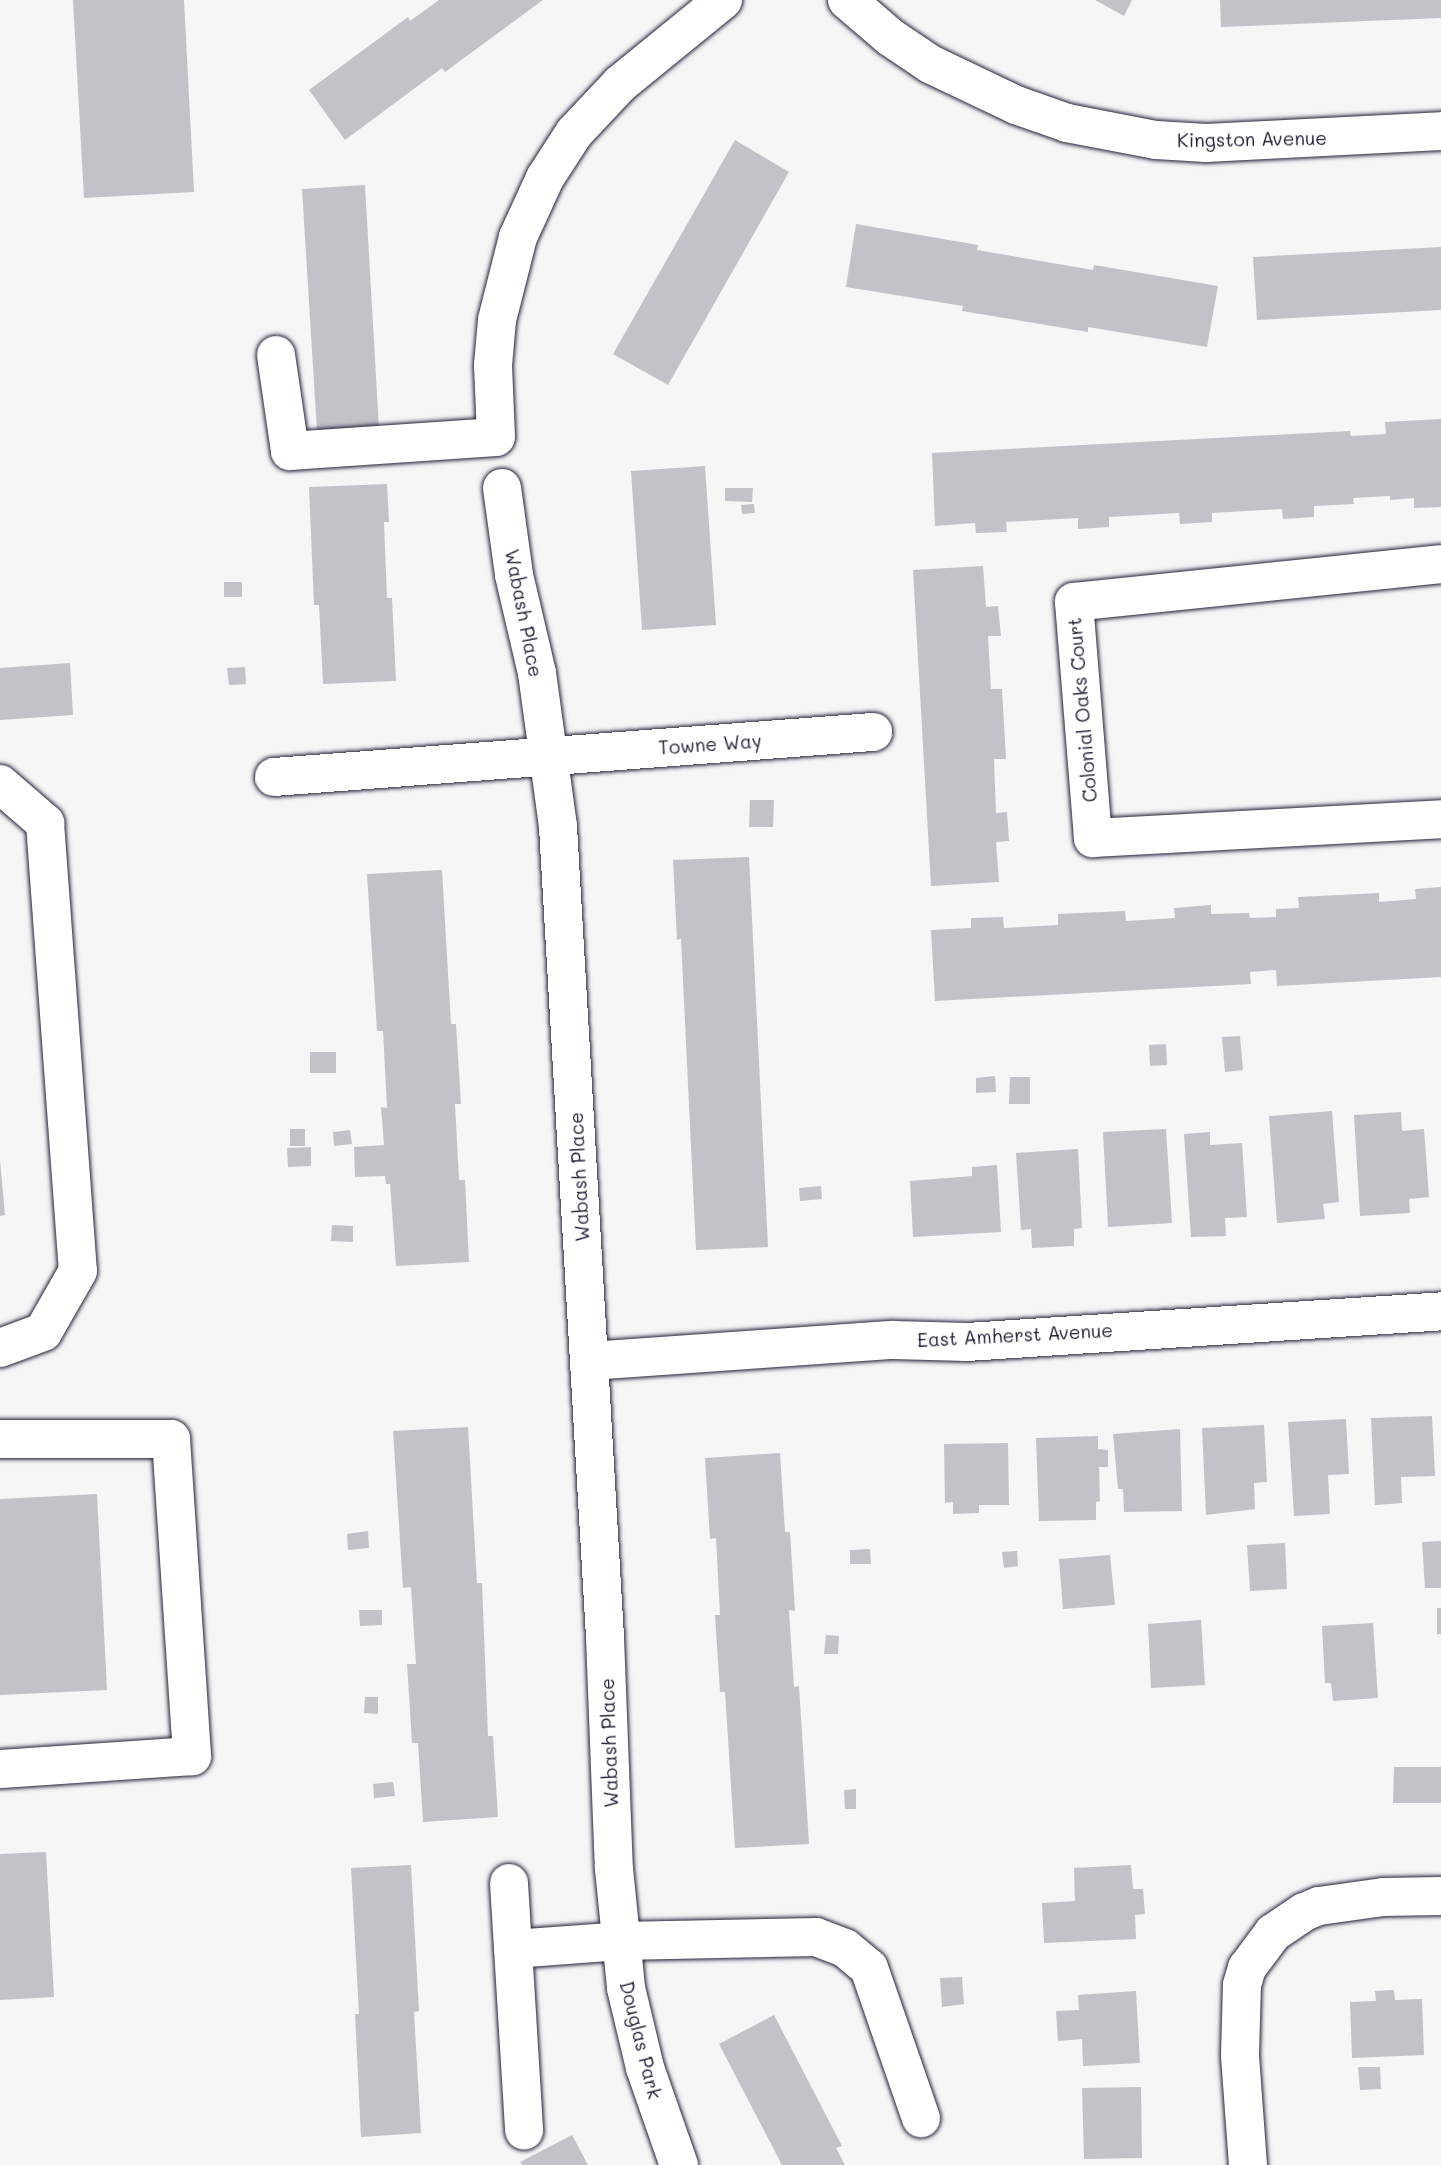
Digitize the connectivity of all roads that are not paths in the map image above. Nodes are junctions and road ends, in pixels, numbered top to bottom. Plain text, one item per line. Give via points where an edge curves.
1 (723, 0) edge
2 (847, 0) edge
3 (1441, 131) edge
4 (276, 355) dead end
5 (502, 488) dead end
6 (1441, 564) edge
7 (873, 732) dead end
8 (548, 755) junction
9 (274, 777) dead end
10 (0, 784) edge
11 (1441, 819) edge
12 (1441, 1311) edge
13 (0, 1348) edge
14 (590, 1361) junction
15 (0, 1439) edge
16 (0, 1769) edge
17 (614, 1869) joint
18 (509, 1883) dead end
19 (1441, 1896) edge
20 (621, 1941) junction
21 (513, 1949) junction
22 (921, 2118) dead end
23 (524, 2131) dead end
24 (679, 2165) edge
25 (1248, 2165) edge

1 - 4 street via 620,84 574,133 545,178 517,237 497,320 493,365 496,437 290,451
2 - 3 street, Kingston Avenue via 930,64 1016,105 1067,123 1156,140 1206,142
5 - 8 street, Wabash Place
6 - 11 street, Colonial Oaks Court via 1074,602 1093,838
7 - 8 street, Towne Way
8 - 9 street, Towne Way
8 - 14 street, Wabash Place via 558,827
10 - 13 street via 45,822 79,1271 43,1332
12 - 14 street, East Amherst Avenue
14 - 17 street, Wabash Place
15 - 16 street via 171,1439 192,1756
17 - 20 street, Douglas Park
18 - 21 street
19 - 25 street via 1383,1897 1319,1906 1273,1933 1247,1968 1241,1985 1240,2055
20 - 21 street
20 - 22 street via 816,1937 845,1948 869,1968
20 - 24 street, Douglas Park via 626,1988 645,2068
21 - 23 street

